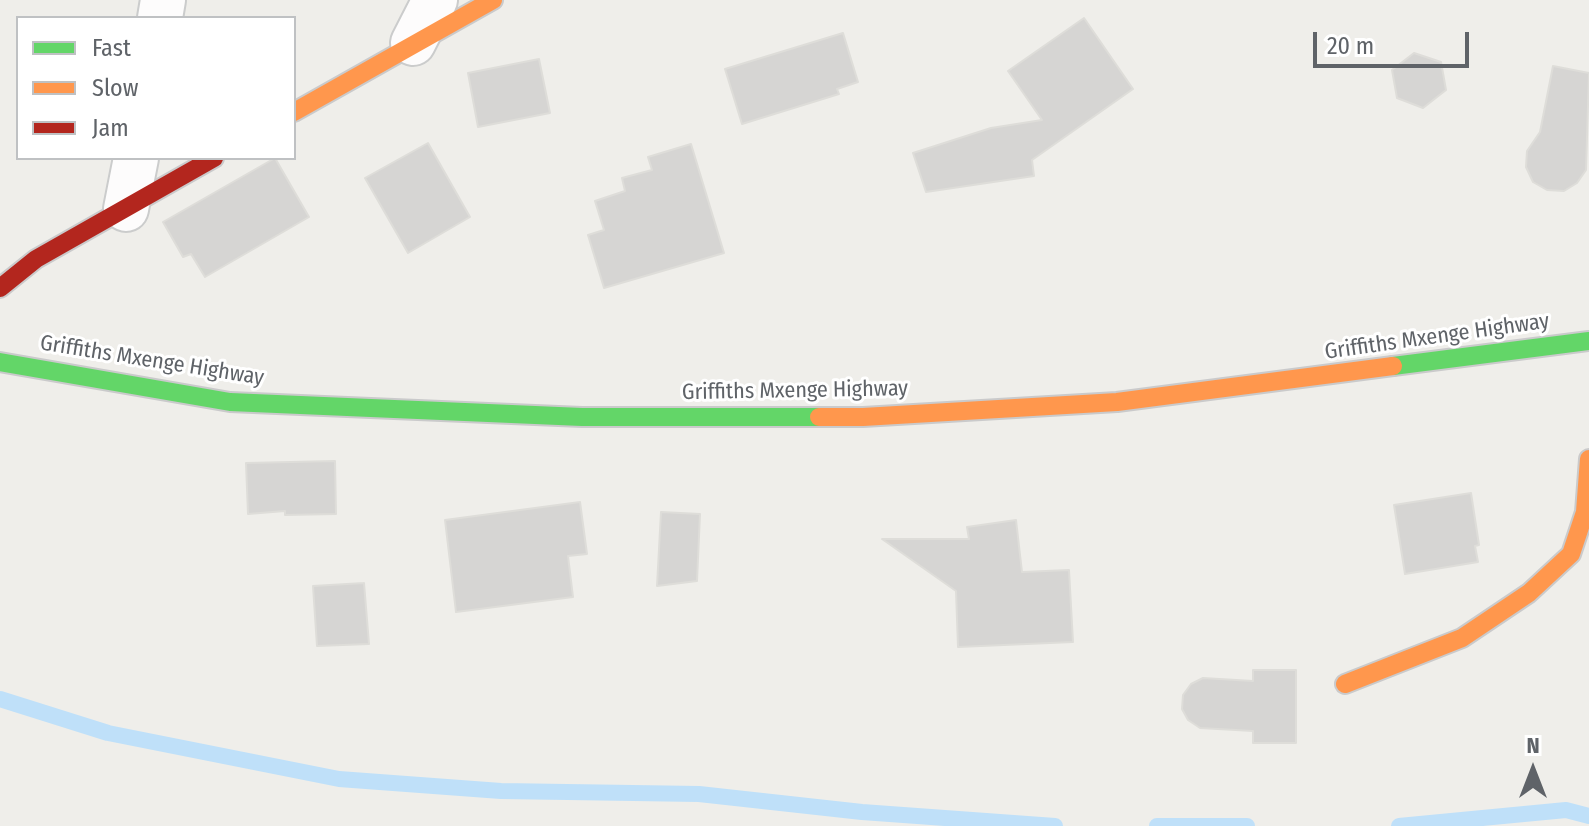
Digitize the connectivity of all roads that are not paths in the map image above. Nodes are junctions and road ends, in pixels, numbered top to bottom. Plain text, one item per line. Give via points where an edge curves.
1 (435, 0) edge
2 (493, 0) edge
3 (413, 43) junction
4 (296, 111) edge
5 (136, 160) edge
6 (211, 160) edge
7 (126, 209) junction
8 (0, 288) edge
9 (1589, 341) edge
10 (0, 362) edge
11 (1589, 459) edge
12 (1345, 684) dead end

1 - 3 street
2 - 3 street
3 - 4 street
5 - 7 street
6 - 7 street
7 - 8 street via 36,259
9 - 10 street, Griffiths Mxenge Highway via 1117,402 863,417 582,417 230,402
11 - 12 street via 1585,512 1571,554 1529,593 1462,638

